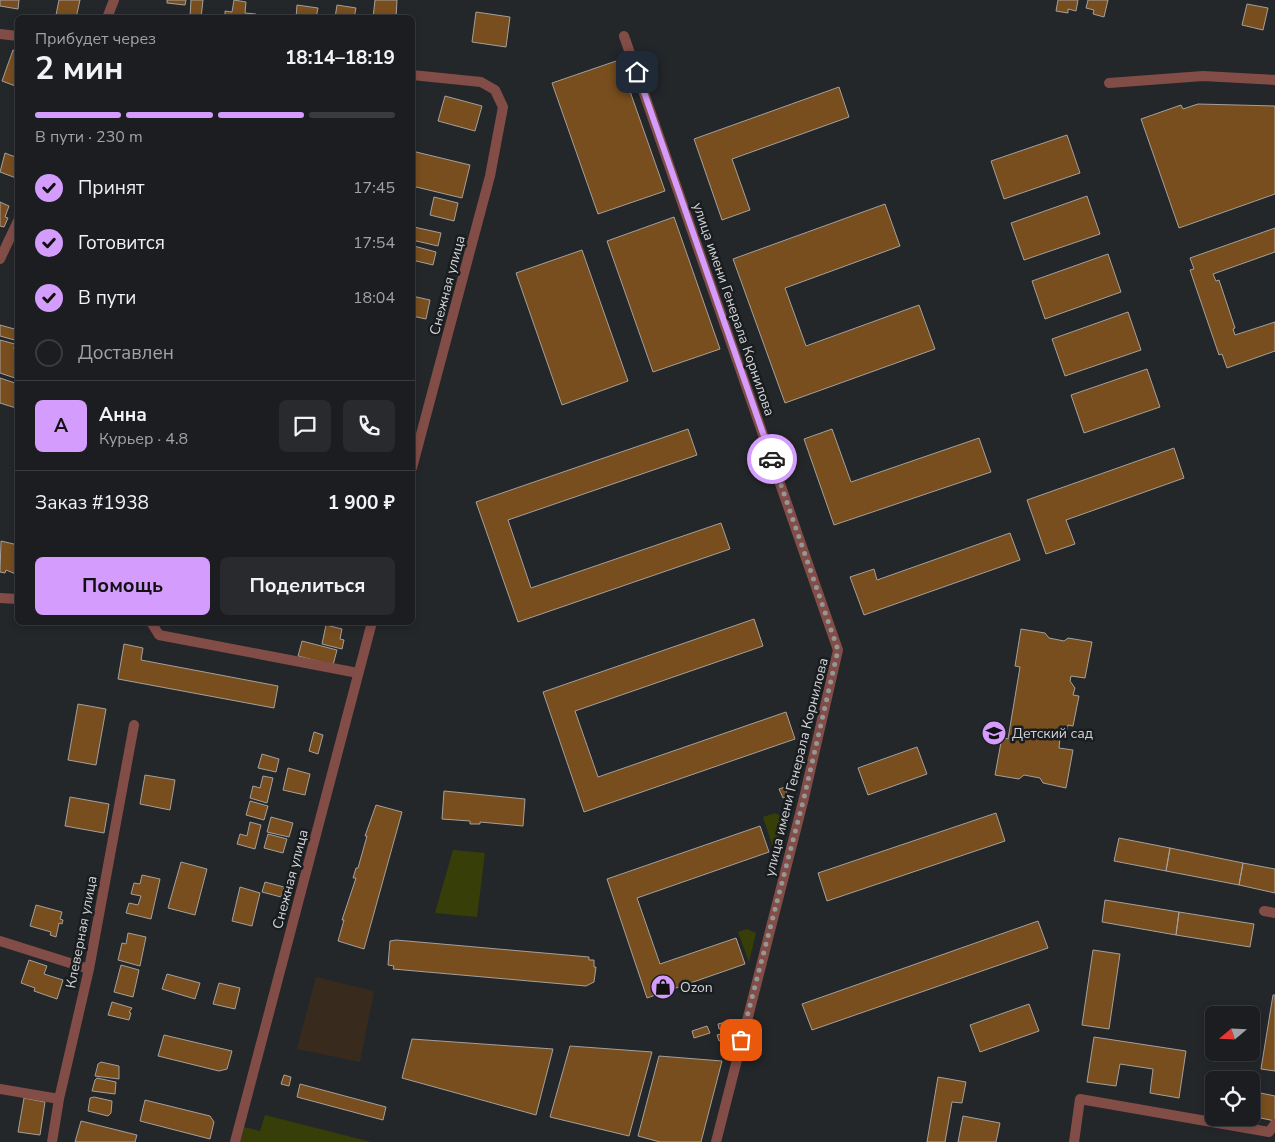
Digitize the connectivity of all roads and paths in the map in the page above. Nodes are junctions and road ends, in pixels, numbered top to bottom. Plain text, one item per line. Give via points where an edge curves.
1 (114, 0) edge
2 (108, 15) edge
3 (0, 34) edge
4 (15, 36) edge
5 (624, 36) dead end
6 (415, 75) edge
7 (1275, 80) edge
8 (1109, 83) dead end
9 (15, 227) edge
10 (0, 259) edge
11 (415, 457) edge
12 (0, 598) edge
13 (15, 599) edge
14 (153, 625) edge
15 (371, 625) edge
16 (358, 673) junction
17 (134, 725) dead end
18 (1264, 912) dead end
19 (1275, 913) edge
20 (0, 940) edge
21 (89, 969) junction
22 (0, 1089) edge
23 (59, 1099) junction
24 (1275, 1124) edge
25 (52, 1142) edge
26 (235, 1142) edge
27 (716, 1142) edge
28 (1074, 1142) edge

1 - 2 street
3 - 4 street
5 - 27 street, улица имени Генерала Корнилова via 838,650 804,798
6 - 11 street, Снежная улица via 481,82 495,90 504,107 490,176
7 - 8 street via 1203,76
9 - 10 street
12 - 13 street
14 - 16 street via 159,635
15 - 16 street, Снежная улица
16 - 26 street, Снежная улица
17 - 21 street, Клеверная улица
18 - 19 street
20 - 21 street
21 - 23 street, Клеверная улица
22 - 23 street
23 - 25 street, Клеверная улица
24 - 28 street via 1269,1132 1080,1099

